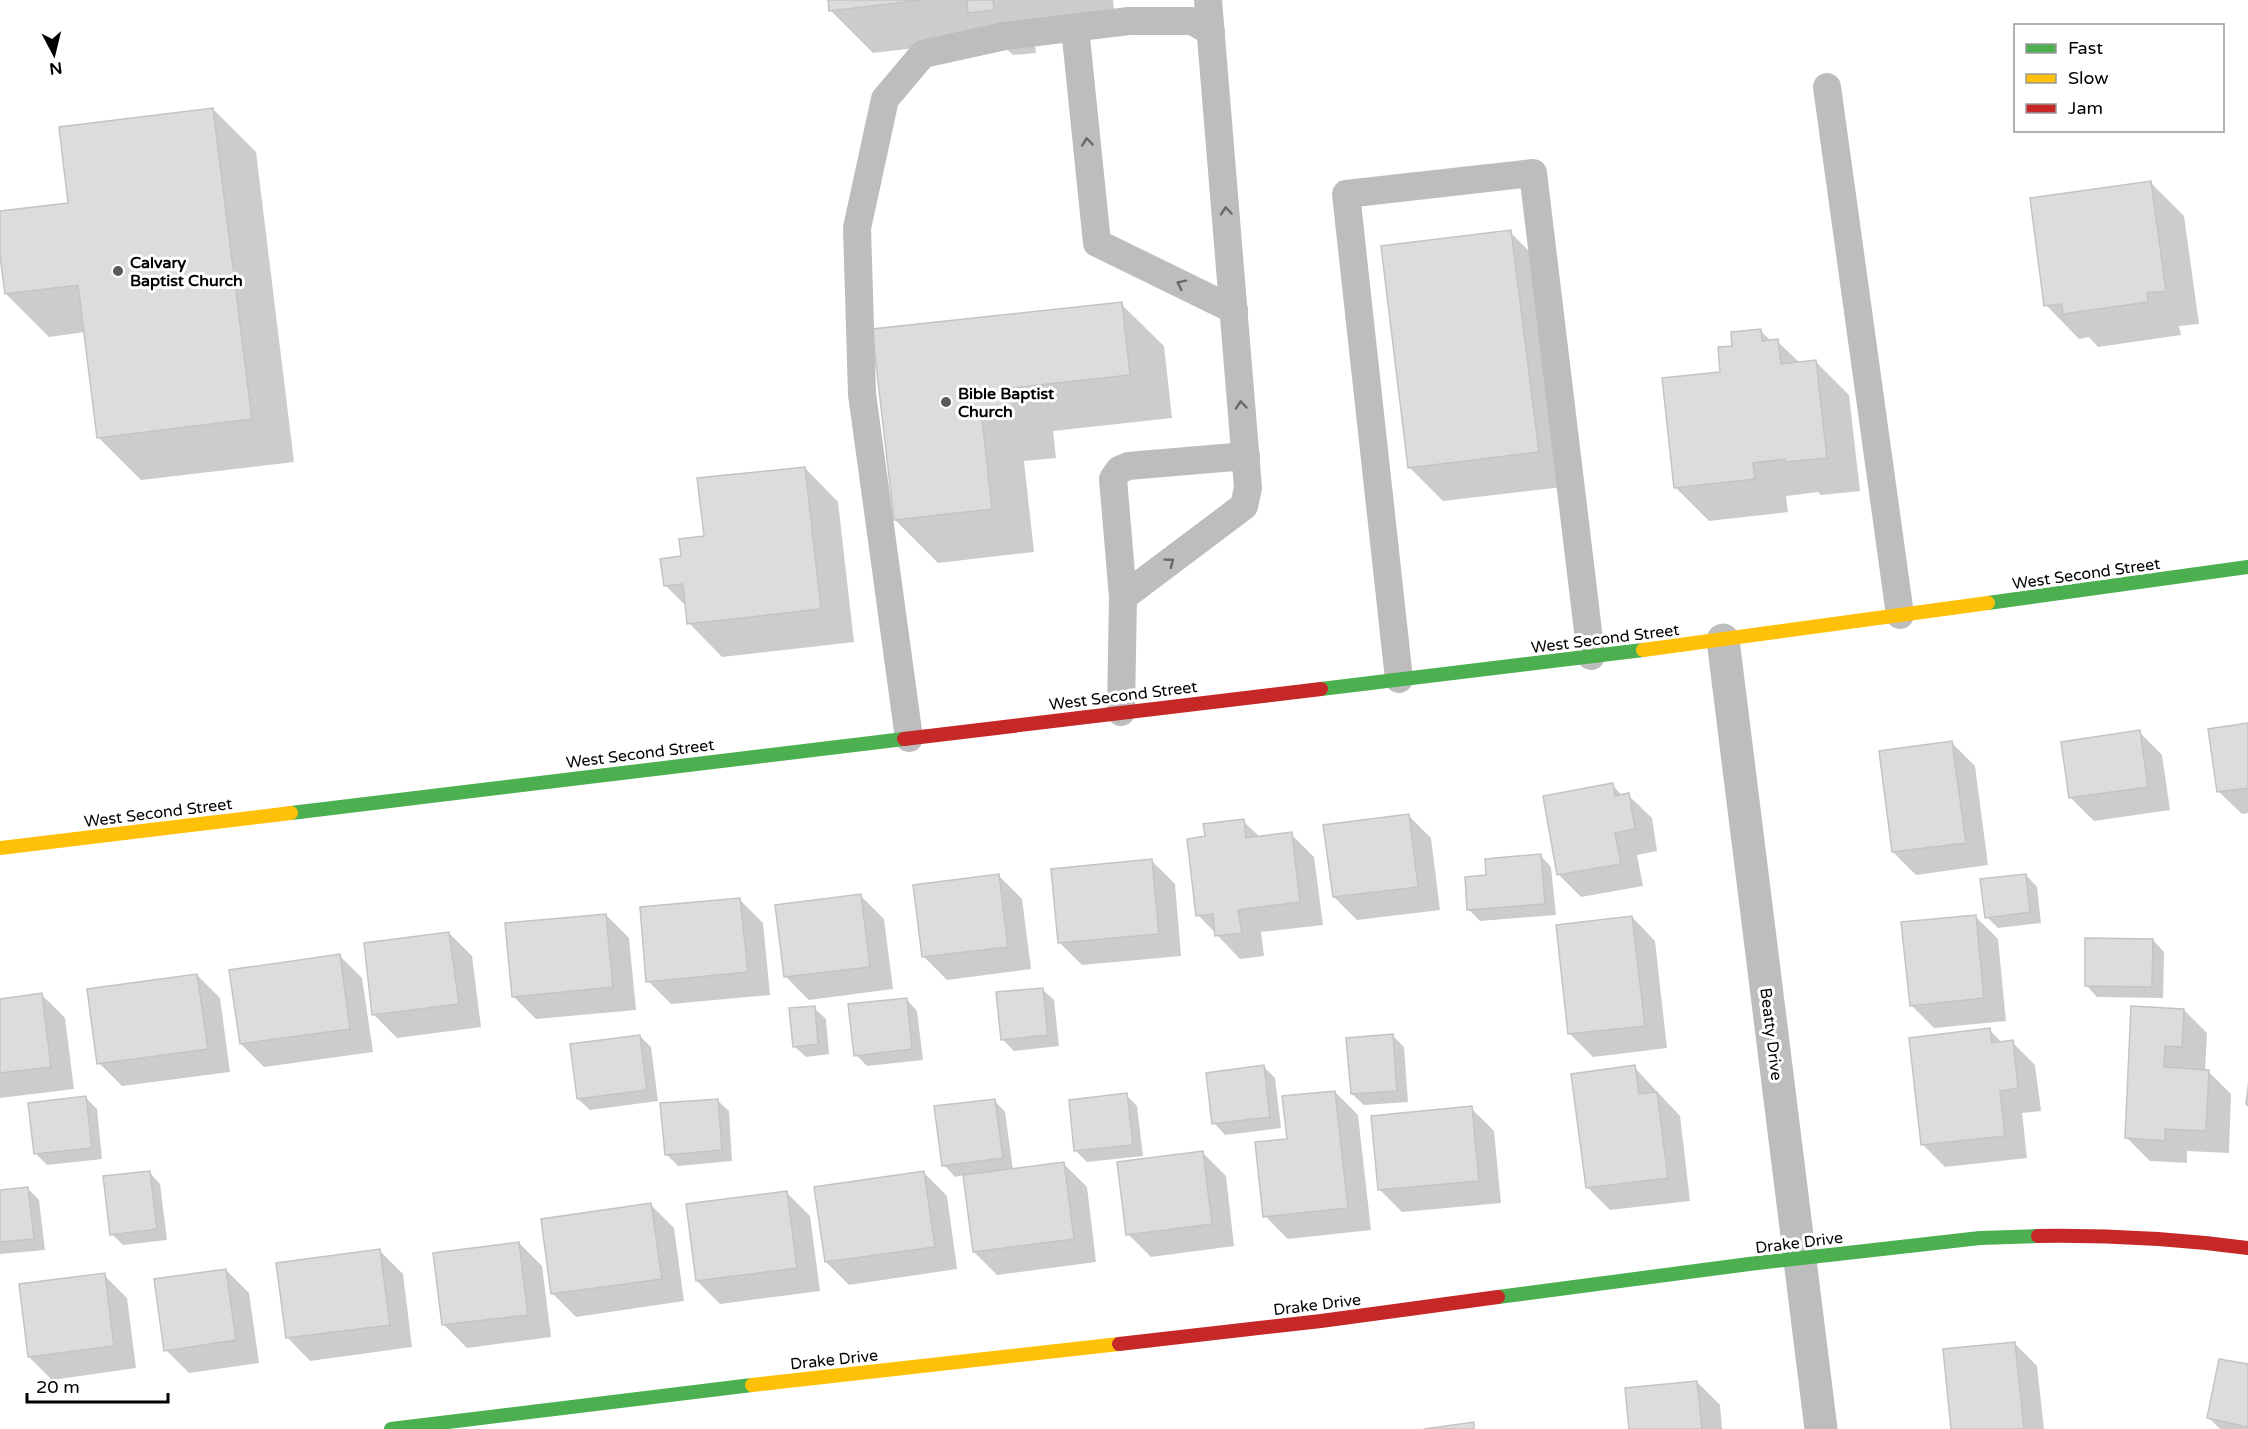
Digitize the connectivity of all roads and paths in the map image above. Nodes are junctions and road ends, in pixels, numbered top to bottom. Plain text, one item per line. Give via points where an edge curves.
1 (1208, 0) edge
2 (1128, 11) edge
3 (1074, 28) junction
4 (1211, 32) junction
5 (1827, 87) dead end
6 (1234, 310) junction
7 (1246, 456) junction
8 (2248, 567) edge
9 (1123, 597) junction
10 (1900, 615) junction
11 (1723, 640) junction
12 (1591, 656) junction
13 (1399, 679) junction
14 (1121, 712) junction
15 (909, 738) junction
16 (0, 848) edge
17 (2248, 1248) edge
18 (1800, 1258) junction
19 (391, 1429) edge
20 (1821, 1429) edge

1 - 4 lane
2 - 3 lane
2 - 4 lane via 1192,21
6 -> 3 lane via 1097,243
3 - 15 lane via 1005,36 923,54 885,99 857,228 862,394
6 -> 4 lane
5 - 10 lane
7 -> 6 lane
9 -> 7 lane via 1244,506 1248,488
7 - 9 lane via 1119,470 1113,478
8 - 10 main road, West Second Street
9 - 14 lane
10 - 11 main road, West Second Street
11 - 12 main road, West Second Street
11 - 18 street, Beatty Drive
12 - 13 main road, West Second Street
12 - 13 lane via 1533,173 1346,194
13 - 14 main road, West Second Street
14 - 15 main road, West Second Street
15 - 16 main road, West Second Street
17 - 18 main road, Drake Drive via 2091,1235 1980,1238
18 - 19 main road, Drake Drive via 1321,1321
18 - 20 street, Beatty Drive

